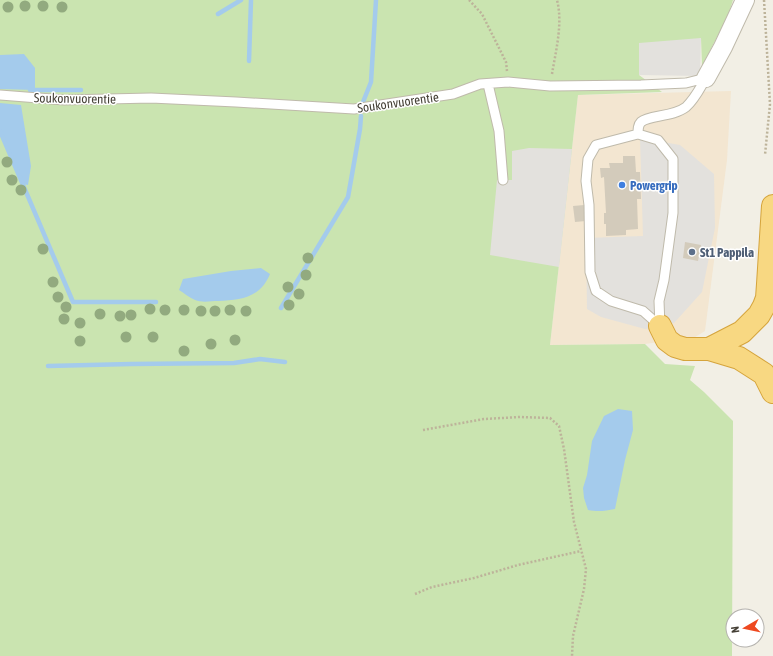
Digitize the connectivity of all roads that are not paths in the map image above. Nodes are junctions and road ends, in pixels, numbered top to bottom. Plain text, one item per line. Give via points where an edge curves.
1 (745, 0) edge
2 (706, 78) junction
3 (488, 84) junction
4 (0, 95) edge
5 (638, 134) junction
6 (503, 180) dead end
7 (773, 206) edge
8 (660, 326) junction
9 (709, 349) junction
10 (773, 392) edge

1 - 2 street
2 - 3 lane, Soukonvuorentie via 686,83 550,86 508,82
2 - 5 lane via 686,106 669,115 647,118 639,126
3 - 4 lane, Soukonvuorentie via 480,84 453,94 354,109 229,101 151,98 64,100
3 - 6 lane via 499,131
5 - 8 lane via 658,140 673,159 674,213 659,301
5 - 8 lane via 596,145 588,159 586,181 590,272 596,291 611,301 643,311
7 - 9 highway via 767,298 764,306 742,332
8 - 9 highway via 667,340 675,346 685,349
9 - 10 highway via 739,358 764,374

